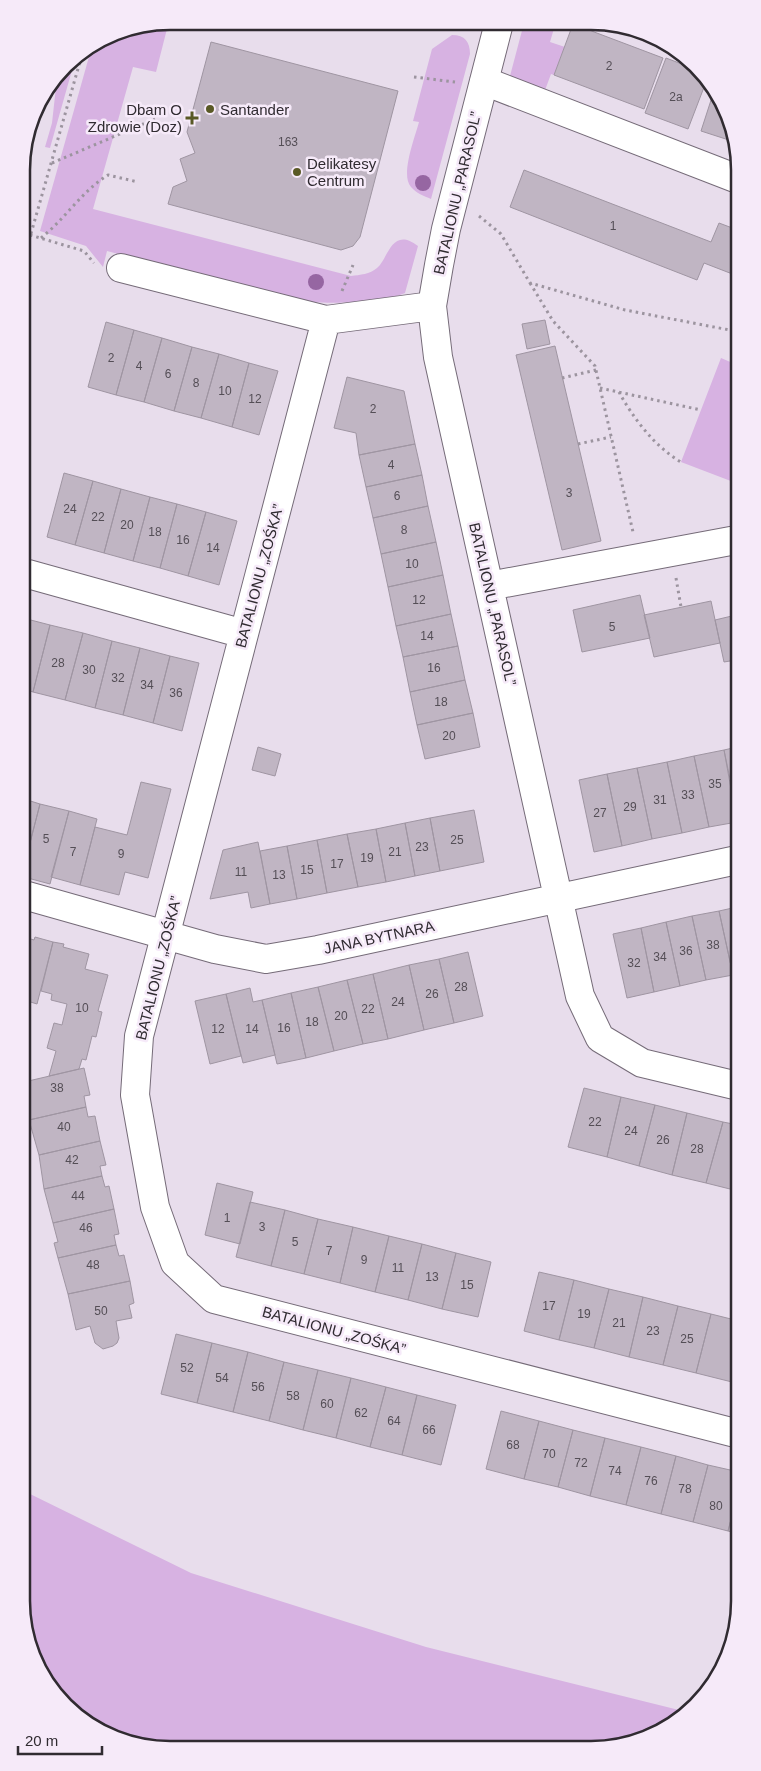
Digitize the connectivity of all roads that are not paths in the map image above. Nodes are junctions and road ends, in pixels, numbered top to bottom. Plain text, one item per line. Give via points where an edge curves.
1 (497, 30) edge
2 (484, 84) junction
3 (731, 177) edge
4 (121, 268) road end
5 (432, 306) junction
6 (326, 320) junction
7 (731, 541) edge
8 (30, 575) edge
9 (489, 586) junction
10 (244, 634) junction
11 (731, 861) edge
12 (30, 897) edge
13 (560, 898) junction
14 (166, 936) junction
15 (731, 1084) edge
16 (731, 1432) edge

1 - 2 street, BATALIONU „PARASOL”
2 - 3 street
2 - 5 street, BATALIONU „PARASOL” via 454,195
4 - 6 street
5 - 6 street
5 - 9 street, BATALIONU „PARASOL” via 438,357
6 - 10 street, BATALIONU „ZOŚKA”
7 - 9 street
8 - 10 street
9 - 13 street, BATALIONU „PARASOL”
10 - 14 street, BATALIONU „ZOŚKA”
11 - 13 street, JANA BYTNARA
12 - 14 street, JANA BYTNARA
13 - 14 street, JANA BYTNARA via 266,959
13 - 15 street, BATALIONU „PARASOL” via 580,996 600,1038 642,1064
14 - 16 street, BATALIONU „ZOŚKA” via 139,1036 135,1095 155,1207 175,1263 214,1299

